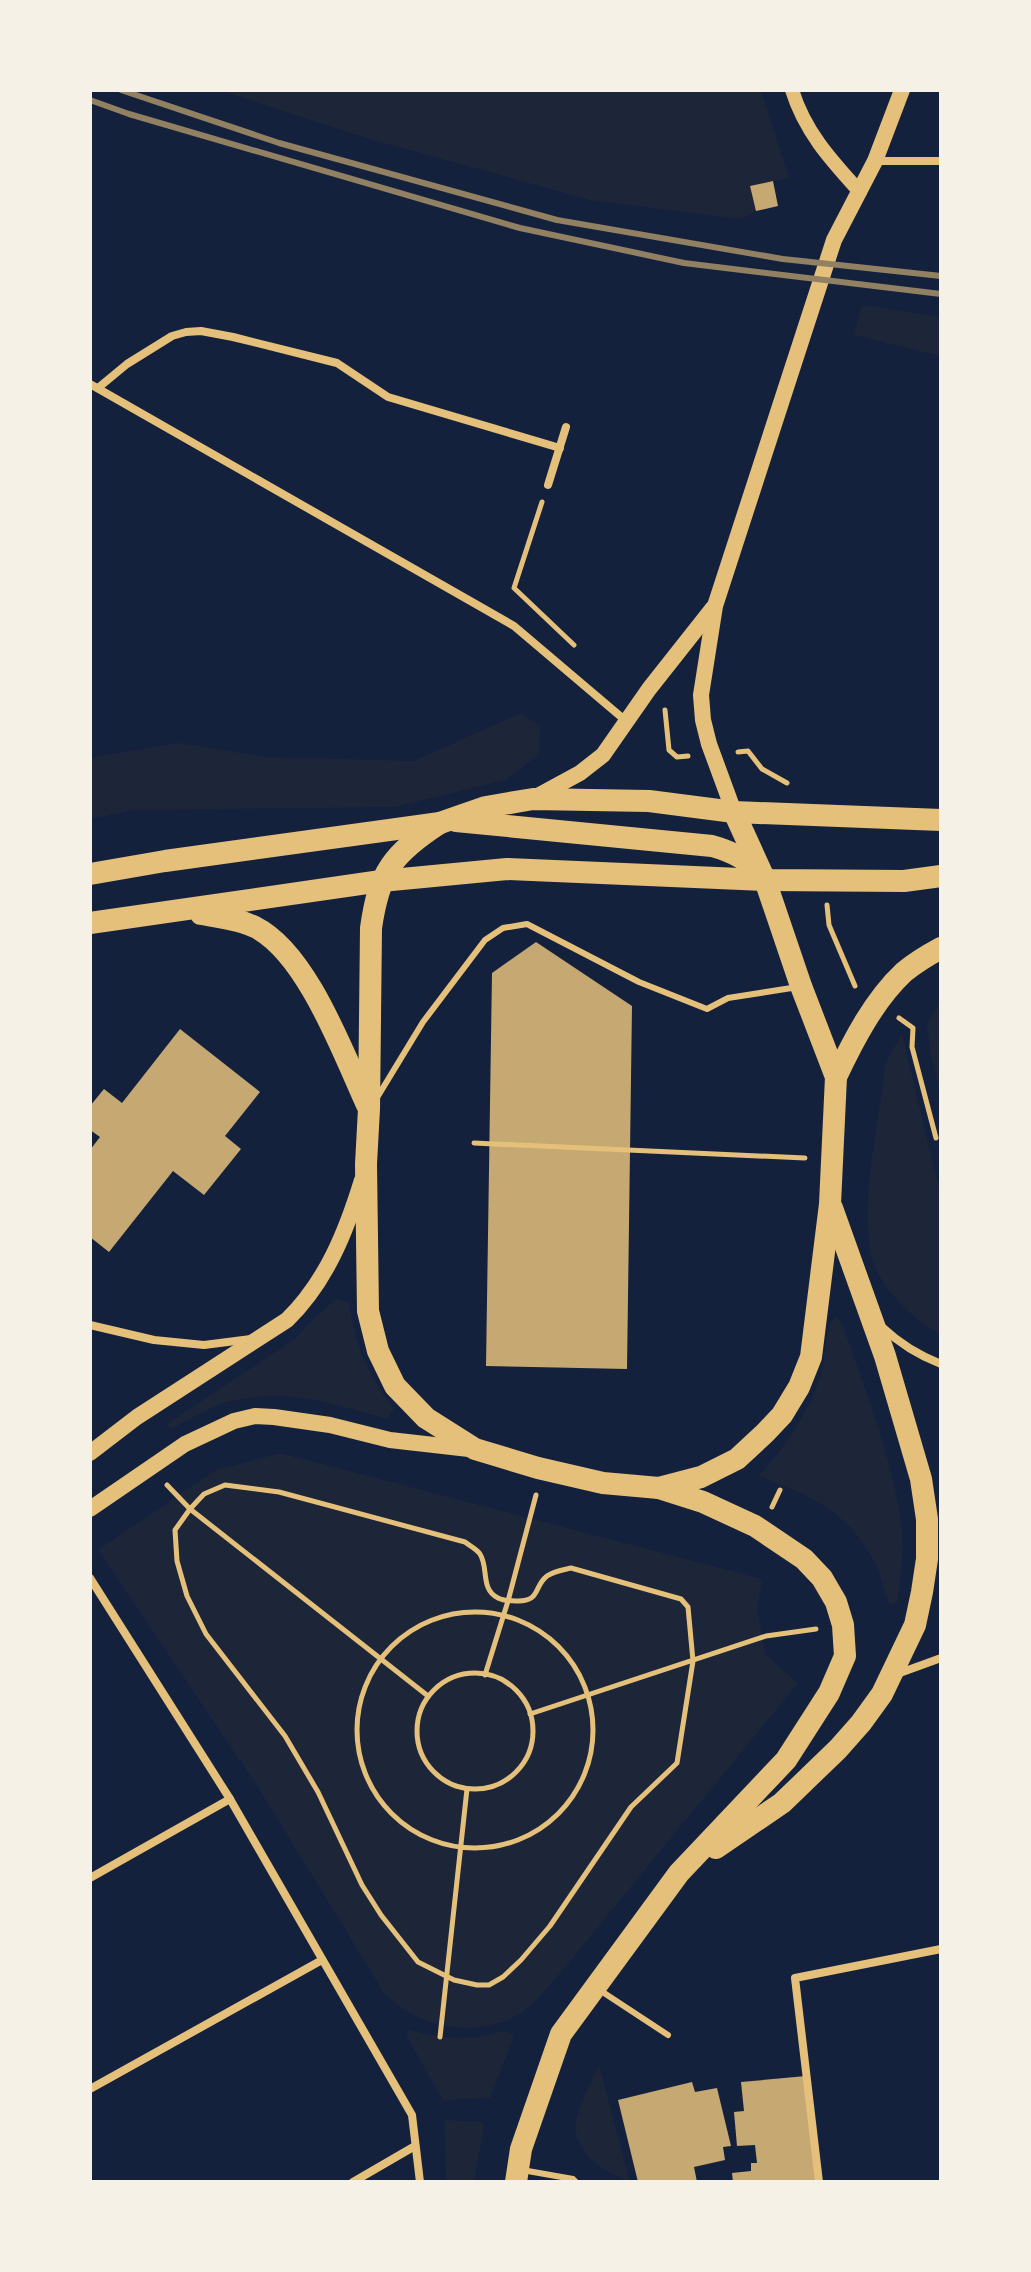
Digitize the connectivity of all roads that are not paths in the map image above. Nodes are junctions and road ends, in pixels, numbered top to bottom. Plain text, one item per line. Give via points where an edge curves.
1 (792, 90) edge
2 (902, 90) edge
3 (875, 161) junction
4 (941, 161) edge
5 (860, 192) junction
6 (94, 386) edge
7 (566, 427) dead end
8 (560, 448) junction
9 (548, 485) road end
10 (715, 606) junction
11 (626, 722) junction
12 (533, 799) junction
13 (734, 812) junction
14 (941, 820) edge
15 (443, 822) junction
16 (90, 874) edge
17 (941, 876) edge
18 (765, 880) junction
19 (381, 881) junction
20 (172, 912) junction
21 (90, 923) edge
22 (941, 948) edge
23 (801, 986) junction
24 (836, 1077) junction
25 (369, 1109) junction
26 (366, 1164) junction
27 (830, 1204) junction
28 (865, 1303) junction
29 (90, 1325) edge
30 (258, 1339) junction
31 (941, 1364) edge
32 (475, 1449) junction
33 (90, 1453) edge
34 (659, 1488) junction
35 (90, 1509) edge
36 (90, 1578) edge
37 (941, 1658) edge
38 (889, 1676) junction
39 (230, 1799) junction
40 (679, 1873) junction
41 (90, 1878) edge
42 (941, 1949) edge
43 (322, 1960) junction
44 (595, 1987) junction
45 (668, 2035) dead end
46 (90, 2089) edge
47 (415, 2146) junction
48 (517, 2176) edge
49 (353, 2182) edge
50 (420, 2182) edge
51 (576, 2182) edge
52 (819, 2182) edge

1 - 5 street via 821,150
2 - 3 main road
3 - 4 street
3 - 5 main road
5 - 10 main road via 834,240
6 - 8 street via 172,336 201,331 337,363 388,397
6 - 11 street via 514,626
7 - 8 street
8 - 9 street
10 - 11 main road
10 - 13 main road via 701,695 703,720
11 - 12 main road via 603,755
12 - 13 highway via 649,801
12 - 15 highway
13 - 14 highway
13 - 18 highway
15 - 16 highway
15 - 18 highway via 712,846 743,859
15 - 19 highway via 412,840
17 - 18 highway via 904,881
18 - 19 highway via 528,868
18 - 23 highway
19 - 20 highway
19 - 25 highway via 369,950
20 - 21 highway
20 - 25 highway via 238,920 282,948 316,997
22 - 24 highway via 892,985
23 - 24 highway
23 - 25 lane via 728,998 707,1009 639,982 527,924 503,928 485,940 423,1022
24 - 27 highway
25 - 26 highway
26 - 30 main road via 346,1227 316,1287 287,1320
26 - 32 highway via 368,1311 378,1351 395,1386 426,1418
27 - 28 highway
27 - 34 highway via 811,1357 799,1387 782,1415 737,1459 701,1477
28 - 31 street via 899,1343
28 - 38 highway via 921,1479 927,1519 927,1559 915,1625
29 - 30 street via 204,1345
30 - 33 main road
32 - 34 highway via 603,1483
32 - 35 main road via 255,1416 185,1444
34 - 40 highway via 755,1526 804,1559 836,1602 845,1656 829,1693 786,1760
36 - 39 street
37 - 38 street
38 - 40 highway via 861,1723 782,1803
39 - 41 street
39 - 43 street
40 - 44 highway
42 - 52 street via 795,1978
43 - 46 street
43 - 47 street via 412,2115
44 - 45 lane
44 - 48 highway via 561,2034 521,2149
47 - 49 street
47 - 50 street
48 - 51 lane

